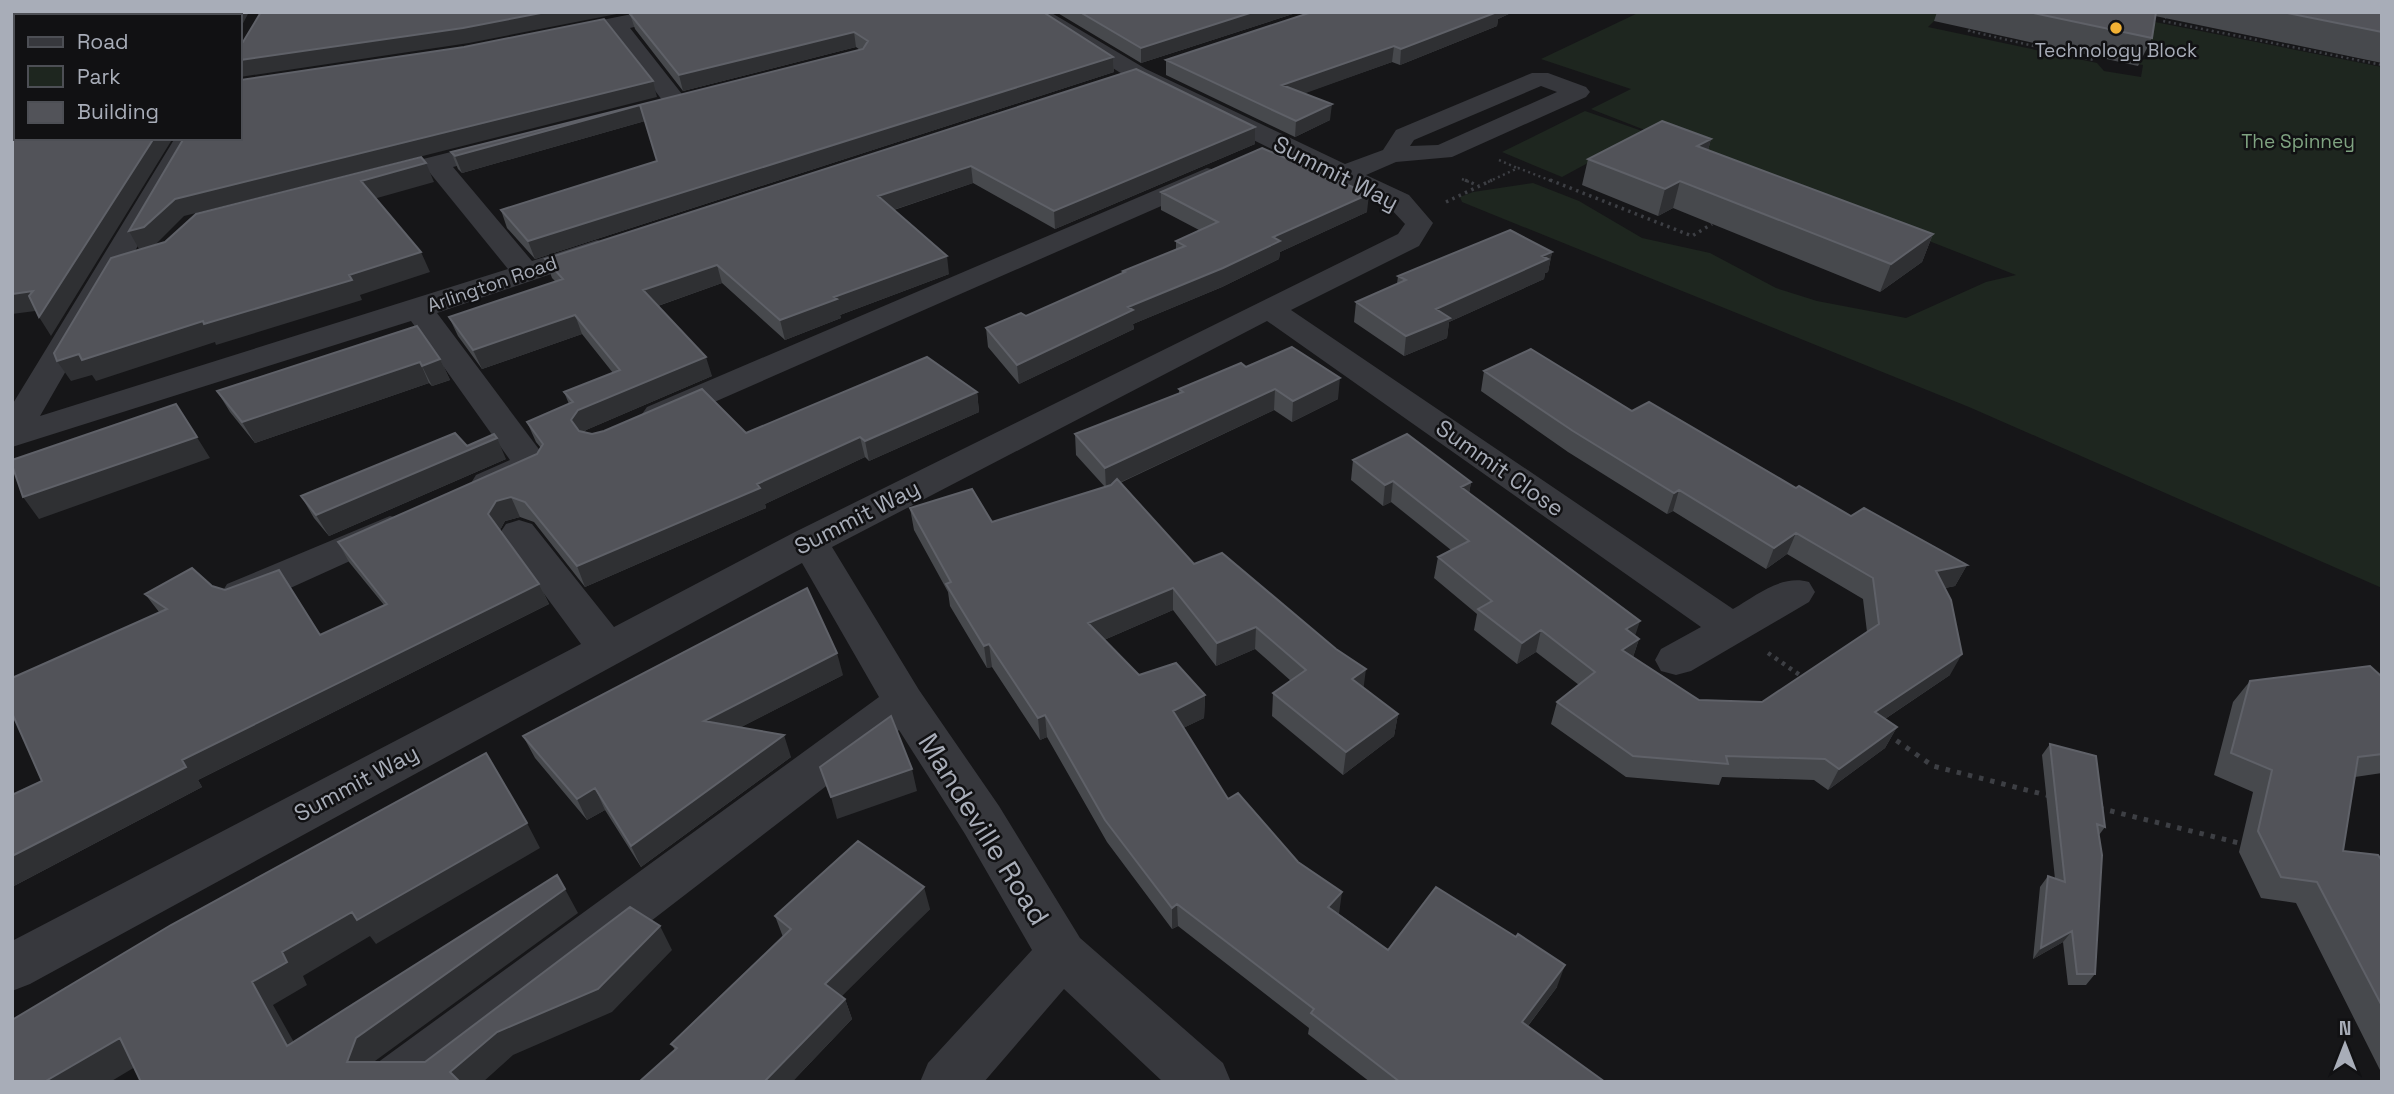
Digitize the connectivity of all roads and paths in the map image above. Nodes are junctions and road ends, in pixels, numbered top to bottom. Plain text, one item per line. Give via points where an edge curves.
1 (675, 12) edge
2 (1035, 12) edge
3 (2169, 12) edge
4 (616, 24) junction
5 (1976, 24) dead end
6 (536, 40) edge
7 (2094, 60) edge
8 (1176, 62) edge
9 (2382, 65) edge
10 (1138, 74) junction
11 (1098, 87) edge
12 (702, 96) edge
13 (677, 103) junction
14 (650, 110) edge
15 (187, 140) edge
16 (530, 140) edge
17 (1282, 144) junction
18 (1392, 155) junction
19 (436, 164) junction
20 (1344, 174) junction
21 (356, 184) edge
22 (1408, 212) junction
23 (1712, 224) edge
24 (620, 242) edge
25 (144, 260) edge
26 (110, 270) junction
27 (526, 272) junction
28 (1268, 308) junction
29 (418, 309) junction
30 (637, 424) edge
31 (12, 435) edge
32 (458, 498) edge
33 (420, 515) edge
34 (519, 533) dead end
35 (809, 541) junction
36 (1794, 592) dead end
37 (241, 594) edge
38 (1732, 628) junction
39 (608, 649) junction
40 (1676, 660) dead end
41 (1810, 682) edge
42 (904, 702) junction
43 (1877, 728) edge
44 (2054, 797) edge
45 (2094, 807) edge
46 (2255, 847) dead end
47 (1062, 954) junction
48 (12, 967) edge
49 (397, 1082) edge
50 (948, 1082) edge
51 (1203, 1082) edge

1 - 4 street
2 - 10 street, Summit Way
3 - 9 path via 2163,21
4 - 6 street
4 - 13 street
5 - 7 path via 1969,31
8 - 10 street
10 - 11 street
10 - 17 street, Summit Way
12 - 13 street
13 - 14 street
15 - 26 street
16 - 19 street
17 - 20 street, Summit Way
17 - 30 street
18 - 18 street via 1405,135 1540,78 1578,92 1443,152
18 - 20 street
19 - 21 street
19 - 27 street
20 - 22 street, Summit Way via 1399,201
22 - 23 path via 1438,206 1518,168 1692,236
22 - 28 street, Summit Way via 1419,223 1409,240
24 - 27 street, Arlington Road
25 - 26 street
26 - 31 street
27 - 29 street, Arlington Road
28 - 35 street, Summit Way
28 - 38 street, Summit Close
29 - 31 street, Arlington Road
29 - 32 street via 531,464
33 - 37 street
34 - 39 street
35 - 39 street, Summit Way
35 - 42 street, Mandeville Road
36 - 38 street
38 - 40 street
38 - 41 path
39 - 48 street, Summit Way
42 - 47 street, Mandeville Road
42 - 49 street
43 - 44 path via 1933,766
45 - 46 path
47 - 50 street
47 - 51 street, Mandeville Road

